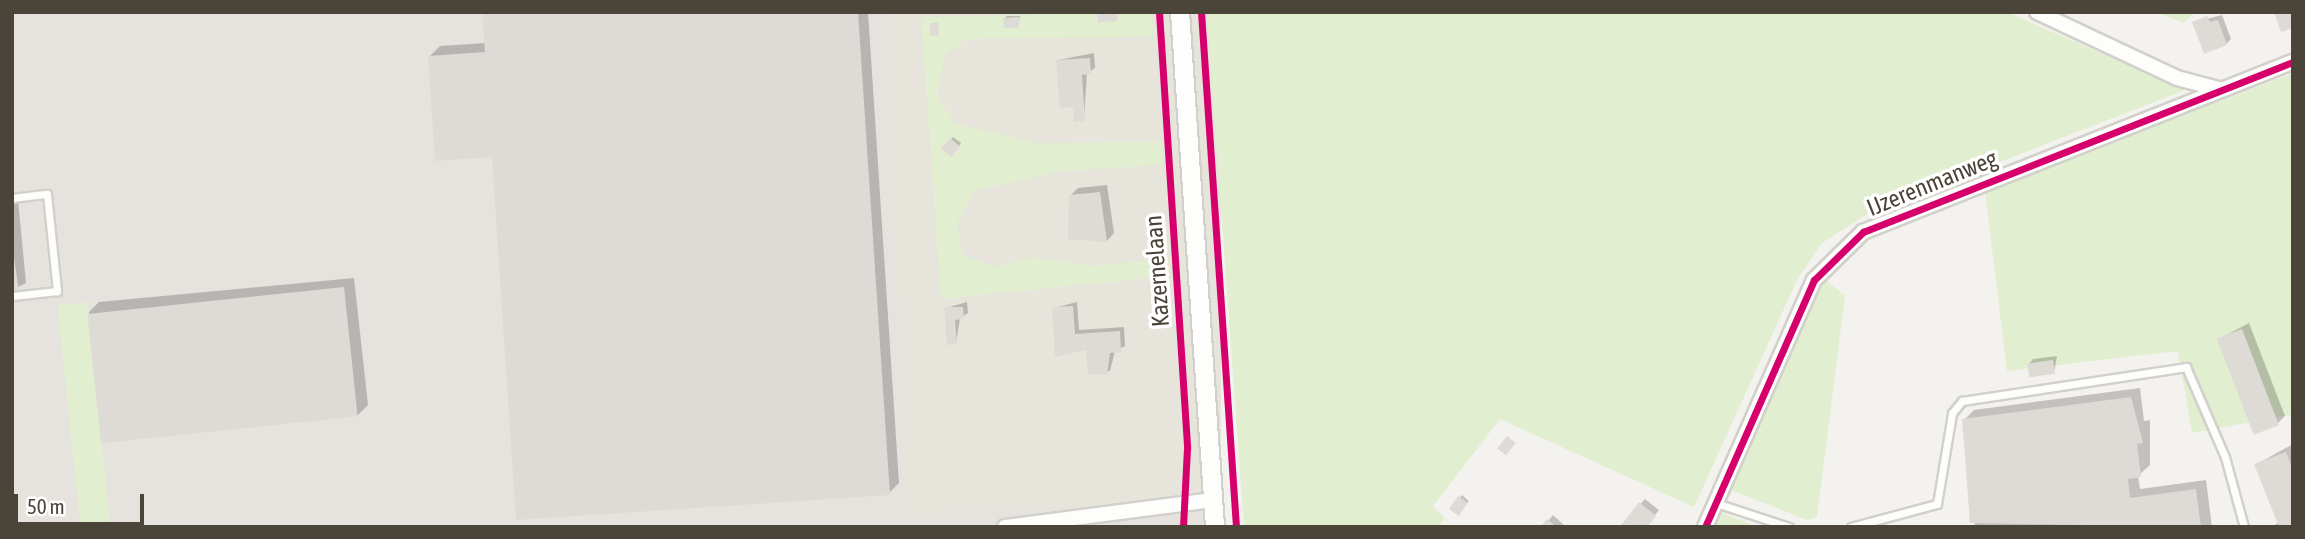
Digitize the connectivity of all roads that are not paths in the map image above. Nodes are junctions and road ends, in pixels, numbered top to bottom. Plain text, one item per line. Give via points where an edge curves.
1 (1180, 12) edge
2 (2037, 12) edge
3 (2293, 62) edge
4 (2219, 89) junction
5 (12, 198) edge
6 (12, 296) edge
7 (1213, 500) junction
8 (1715, 503) junction
9 (1005, 527) edge
10 (1215, 527) edge
11 (1704, 527) edge
12 (1789, 527) edge
13 (1851, 527) edge
14 (2244, 527) edge

1 - 7 street, Kazernelaan
2 - 4 street via 2177,78
3 - 4 street, IJzerenmanweg
4 - 8 street, IJzerenmanweg via 1863,232 1838,252 1814,280
5 - 6 lane via 47,194 57,291
7 - 9 street
7 - 10 street, Kazernelaan
8 - 11 street, IJzerenmanweg
8 - 12 lane
13 - 14 lane via 1937,504 1952,413 1962,401 2186,367 2225,457

